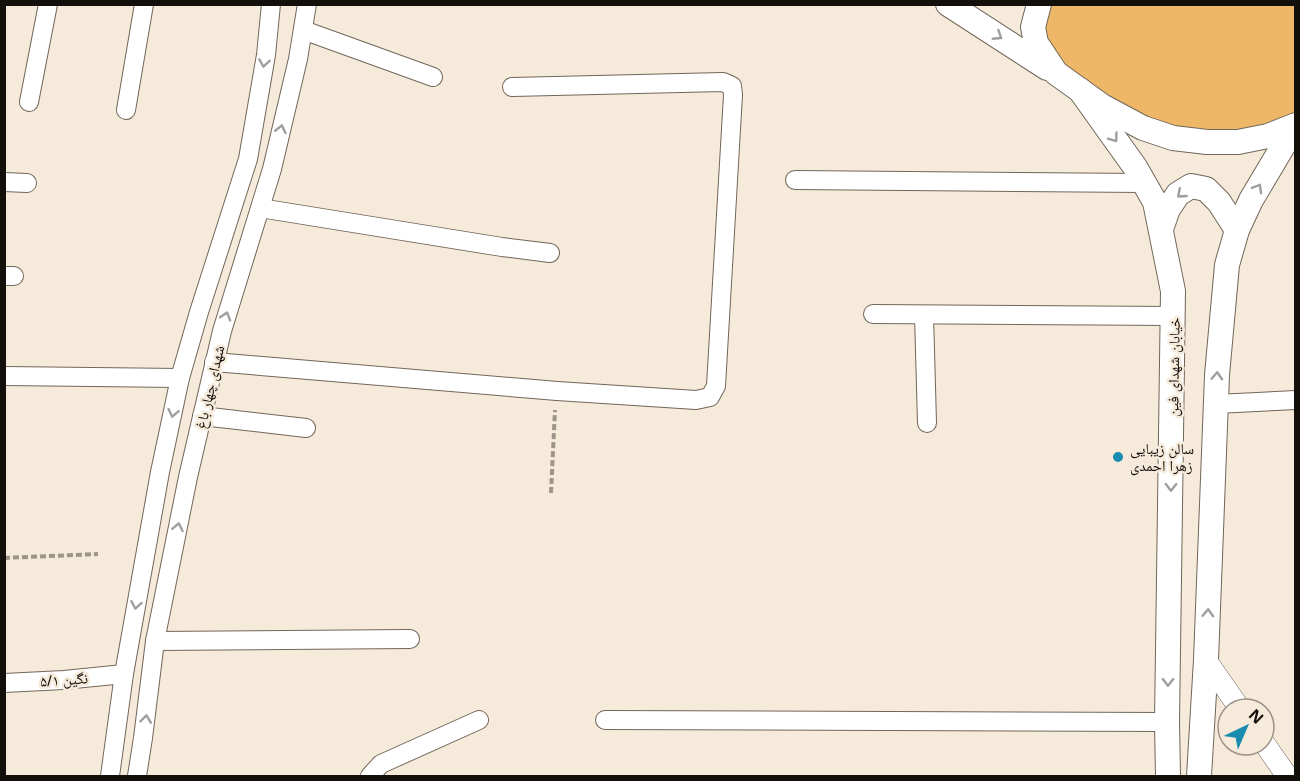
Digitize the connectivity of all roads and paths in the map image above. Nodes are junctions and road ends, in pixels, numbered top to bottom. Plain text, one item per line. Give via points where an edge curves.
1 (48, 4) edge
2 (144, 4) edge
3 (271, 4) edge
4 (307, 4) edge
5 (948, 4) edge
6 (1039, 4) edge
7 (303, 30) junction
8 (1056, 74) junction
9 (433, 77) dead end
10 (512, 87) dead end
11 (1080, 90) junction
12 (29, 102) dead end
13 (126, 110) dead end
14 (1295, 126) edge
15 (795, 180) dead end
16 (4, 182) edge
17 (27, 183) dead end
18 (1144, 183) junction
19 (260, 208) junction
20 (1161, 229) junction
21 (1237, 230) junction
22 (550, 253) dead end
23 (873, 314) dead end
24 (924, 315) junction
25 (1173, 316) junction
26 (214, 362) junction
27 (4, 376) edge
28 (180, 378) junction
29 (556, 391) junction
30 (1296, 400) edge
31 (1216, 404) junction
32 (202, 416) junction
33 (927, 423) dead end
34 (306, 428) dead end
35 (551, 494) dead end
36 (98, 554) dead end
37 (4, 558) edge
38 (410, 639) dead end
39 (155, 641) junction
40 (1206, 660) junction
41 (124, 674) junction
42 (4, 683) edge
43 (1232, 697) edge
44 (479, 720) dead end
45 (605, 720) dead end
46 (1167, 722) junction
47 (1273, 757) edge
48 (140, 775) edge
49 (110, 777) edge
50 (370, 777) edge
51 (1168, 777) edge
52 (1199, 777) edge
53 (1287, 777) edge

1 - 12 street
2 - 13 street
3 -> 28 street, شهدای چهار باغ via 248,159
4 - 7 street, شهدای چهار باغ
5 -> 8 main road
6 - 8 main road via 1034,27 1036,43
7 - 9 street
19 -> 7 street, شهدای چهار باغ
8 - 11 main road
10 - 29 street via 723,82 732,86 716,386 710,397 696,400
11 - 14 main road via 1143,128 1173,138 1238,141
11 -> 18 main road, خیابان شهدای فین
21 -> 14 main road
15 - 18 street
16 - 17 street
18 - 20 main road, خیابان شهدای فین via 1155,202
19 - 22 street
26 -> 19 street, شهدای چهار باغ
21 -> 20 main road via 1206,189 1191,186 1178,194
20 - 25 main road, خیابان شهدای فین via 1173,291
31 -> 21 main road via 1227,265
23 - 24 street
24 - 25 street
24 - 33 street
25 -> 46 main road, خیابان شهدای فین
26 - 29 street
26 - 32 street, شهدای چهار باغ
27 - 28 street
28 -> 41 street, شهدای چهار باغ
29 - 35 path
30 - 31 street
40 -> 31 main road
32 - 34 street
39 -> 32 street, شهدای چهار باغ
36 - 37 path
38 - 39 street
48 -> 39 street, شهدای چهار باغ
40 - 43 street
40 - 52 main road
41 - 42 street, نگین ۵/۱
41 - 49 street, شهدای چهار باغ
44 - 50 street via 381,764
45 - 46 street
46 - 51 main road, خیابان شهدای فین
47 - 53 street

